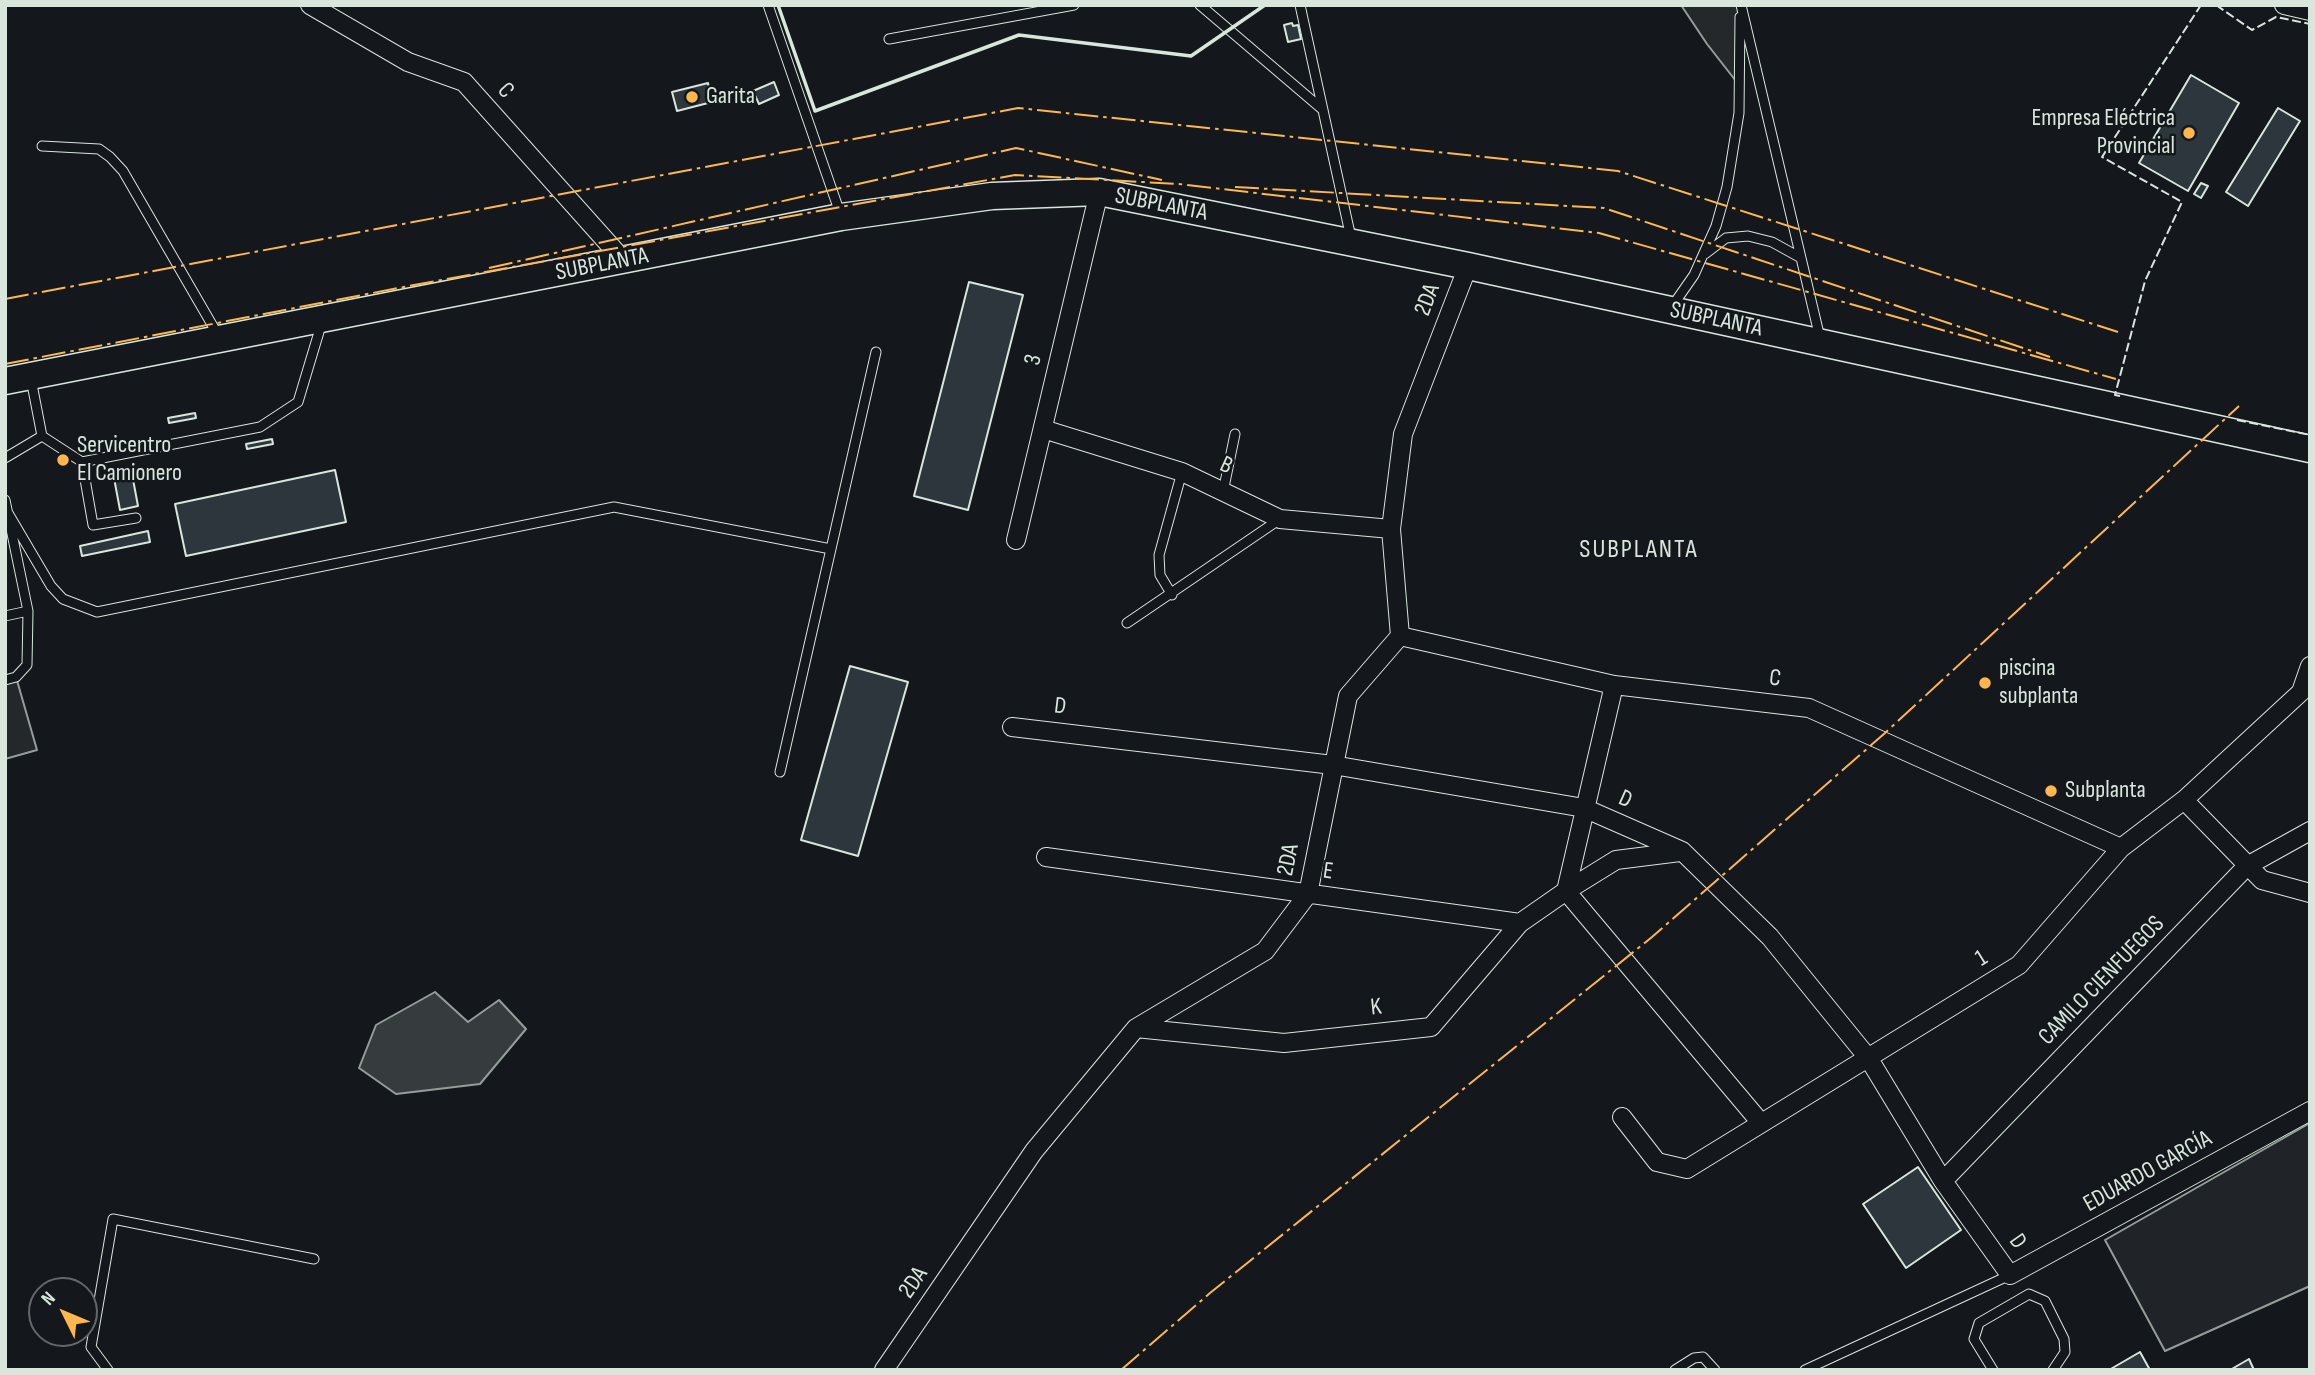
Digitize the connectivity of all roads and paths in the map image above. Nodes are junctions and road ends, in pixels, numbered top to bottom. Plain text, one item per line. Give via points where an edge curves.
1 (310, 5) edge
2 (768, 5) edge
3 (1074, 5) edge
4 (1200, 5) edge
5 (1300, 5) edge
6 (1740, 5) edge
7 (2284, 5) edge
8 (2310, 11) edge
9 (889, 39) dead end
10 (1322, 109) junction
11 (42, 146) dead end
12 (1099, 192) junction
13 (841, 217) junction
14 (1352, 243) junction
15 (1702, 256) junction
16 (1801, 258) junction
17 (624, 261) junction
18 (1468, 266) junction
19 (1670, 310) junction
20 (322, 320) junction
21 (221, 339) junction
22 (1821, 343) junction
23 (877, 352) dead end
24 (18, 379) edge
25 (1043, 429) junction
26 (1235, 434) dead end
27 (42, 436) junction
28 (2310, 449) edge
29 (5, 458) edge
30 (82, 462) junction
31 (1182, 472) junction
32 (1223, 492) junction
33 (5, 500) edge
34 (8, 513) junction
35 (136, 518) dead end
36 (1280, 519) junction
37 (1391, 528) junction
38 (1016, 540) dead end
39 (831, 550) junction
40 (1172, 595) junction
41 (28, 611) junction
42 (5, 616) edge
43 (1127, 623) dead end
44 (1400, 636) junction
45 (2310, 666) edge
46 (5, 680) edge
47 (1614, 685) junction
48 (1012, 727) dead end
49 (1333, 765) junction
50 (780, 772) dead end
51 (2184, 800) junction
52 (1585, 809) junction
53 (2310, 831) edge
54 (2121, 848) junction
55 (1682, 851) junction
56 (1046, 857) dead end
57 (2247, 866) junction
58 (1566, 891) junction
59 (2310, 893) edge
60 (1308, 894) junction
61 (1520, 923) junction
62 (1136, 1028) junction
63 (1869, 1059) junction
64 (2310, 1111) edge
65 (1622, 1117) dead end
66 (1761, 1123) junction
67 (1943, 1181) junction
68 (314, 1259) dead end
69 (2010, 1275) junction
70 (108, 1370) edge
71 (884, 1370) edge
72 (1675, 1370) edge
73 (1715, 1370) edge
74 (1805, 1370) edge
75 (1993, 1370) edge
76 (2053, 1370) edge

1 - 17 street, C via 408,62 464,82
2 - 13 lane
3 - 9 lane
4 - 10 lane
5 - 10 lane
6 - 15 lane via 1739,113 1727,187
6 - 16 lane
7 - 8 street
10 - 14 lane
11 - 21 lane via 99,149 110,157
12 - 13 street, SUBPLANTA via 992,196
12 - 14 street, SUBPLANTA
12 - 25 street, 3
13 - 17 street, SUBPLANTA
14 - 18 street, SUBPLANTA
15 - 16 lane via 1726,238 1748,236 1772,242
15 - 19 lane
16 - 22 lane
17 - 20 street, SUBPLANTA
18 - 19 street, SUBPLANTA
18 - 37 street, 2DA via 1404,434
19 - 22 street, SUBPLANTA
20 - 21 street, SUBPLANTA
20 - 30 lane via 298,402 260,427
21 - 24 street, SUBPLANTA
22 - 28 street, SUBPLANTA
23 - 39 lane
24 - 27 lane
25 - 31 street, B
25 - 38 street, 3
26 - 32 lane
27 - 29 lane
27 - 30 lane
30 - 35 lane via 93,525
31 - 32 street, B
31 - 40 lane via 1159,555 1160,575
32 - 36 street, B
33 - 34 lane
34 - 39 lane via 51,586 62,598 97,612 614,508
34 - 41 lane
36 - 37 street, B
36 - 40 lane
37 - 44 street, 2DA
39 - 50 lane
40 - 43 lane
41 - 42 lane
41 - 46 lane via 27,665 16,677
44 - 47 street, C
44 - 49 street, 2DA via 1348,696
45 - 51 street, 1 via 2301,692
47 - 52 street
47 - 54 street, C via 1809,708
48 - 49 street, D
49 - 52 street, D
49 - 60 street, 2DA
51 - 54 street, 1
51 - 57 street
52 - 55 street, D
52 - 58 street
53 - 57 street, CAMILO CIENFUEGOS
54 - 63 street, 1 via 2019,965
55 - 58 street, K via 1616,860
55 - 63 street, D via 1770,937
56 - 60 street, E
57 - 59 street via 2262,880
57 - 67 street, CAMILO CIENFUEGOS
58 - 61 street, K
58 - 66 street
60 - 61 street, E
60 - 62 street, 2DA via 1265,951
61 - 62 street, K via 1431,1027 1284,1043
62 - 71 street, 2DA via 1034,1151
63 - 66 street, 1
63 - 67 street, D
64 - 69 street, EDUARDO GARCÍA
65 - 66 street, 1 via 1657,1162 1686,1169
67 - 69 street, D
68 - 70 lane via 113,1219 91,1347
69 - 74 lane
72 - 73 lane via 1703,1357
75 - 76 lane via 1974,1339 1979,1323 2029,1294 2045,1301 2064,1339 2066,1352

